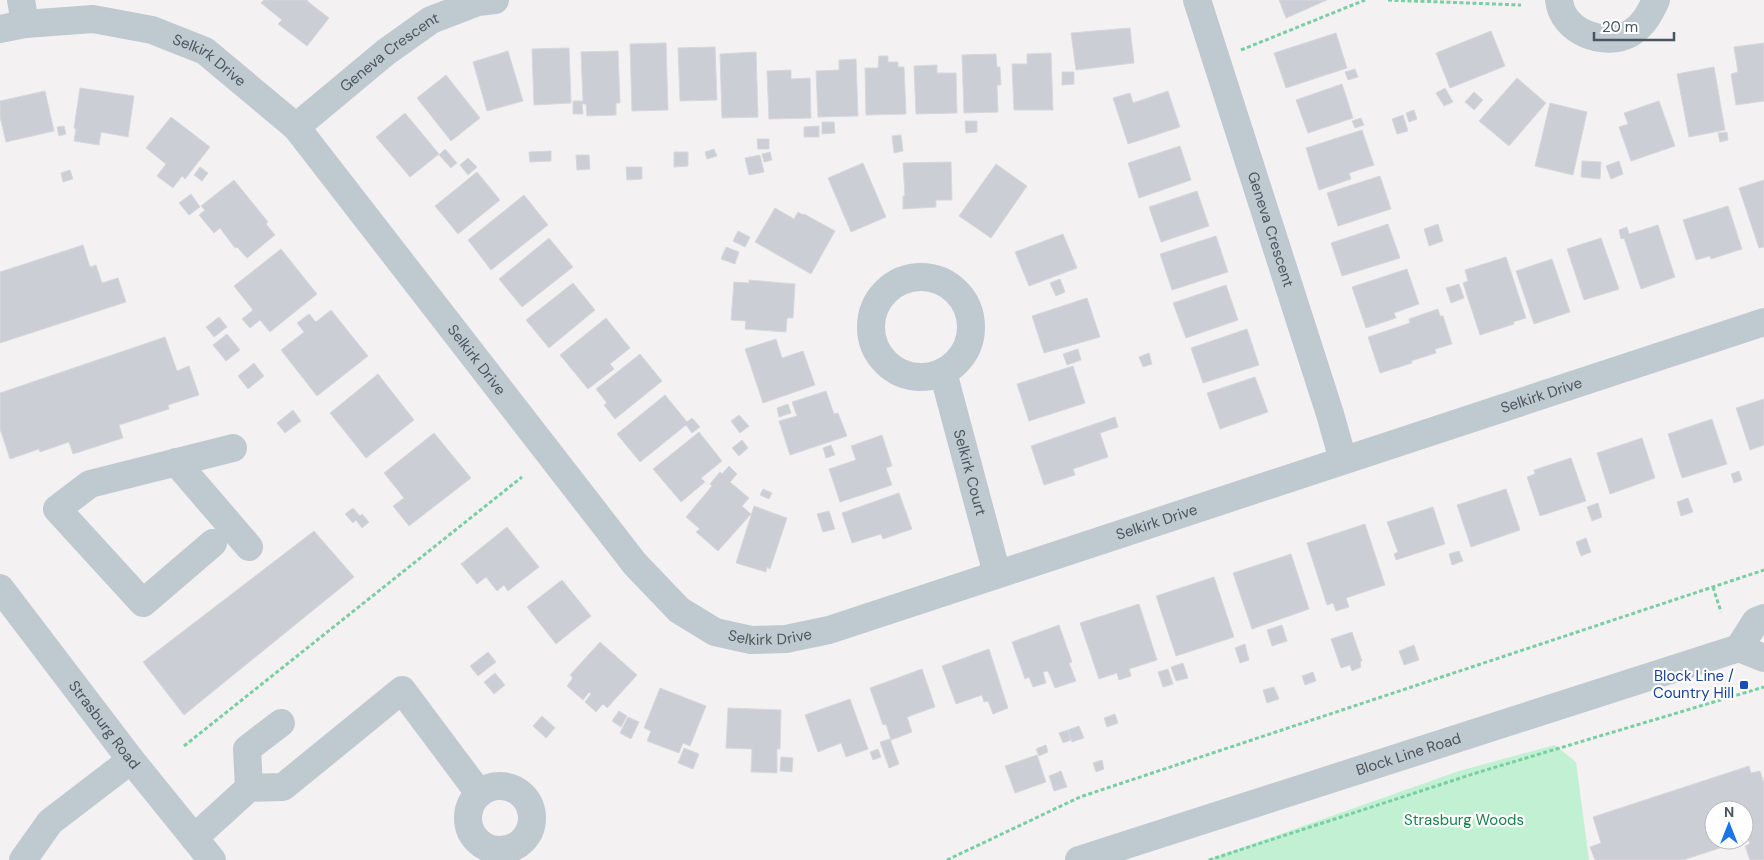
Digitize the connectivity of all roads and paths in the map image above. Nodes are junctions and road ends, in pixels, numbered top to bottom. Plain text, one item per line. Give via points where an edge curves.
1 (494, 0) edge
2 (1197, 0) edge
3 (1365, 0) edge
4 (1388, 0) edge
5 (1559, 0) edge
6 (1656, 0) edge
7 (1521, 5) dead end
8 (15, 18) edge
9 (1215, 61) junction
10 (296, 127) junction
11 (1764, 322) edge
12 (943, 372) dead end
13 (233, 448) dead end
14 (1342, 460) junction
15 (176, 462) junction
16 (522, 477) dead end
17 (213, 542) dead end
18 (249, 547) dead end
19 (1764, 570) edge
20 (997, 574) junction
21 (1713, 587) junction
22 (0, 588) edge
23 (1721, 612) dead end
24 (1764, 618) edge
25 (1739, 648) junction
26 (1764, 658) edge
27 (1764, 687) edge
28 (281, 723) dead end
29 (184, 746) dead end
30 (131, 760) junction
31 (250, 788) junction
32 (479, 793) dead end
33 (194, 838) junction
34 (23, 860) edge
35 (212, 860) edge
36 (947, 860) edge
37 (1080, 860) edge
38 (1209, 860) edge

1 - 10 street, Geneva Crescent via 478,2 431,20 386,52
2 - 9 street, Geneva Crescent
3 - 9 path
4 - 7 path
5 - 6 street via 1570,25 1589,36 1610,40 1631,34 1647,20
8 - 10 street, Selkirk Drive via 93,19 152,30 205,51
9 - 14 street, Geneva Crescent via 1330,414
10 - 20 street, Selkirk Drive via 635,564 679,610 715,632 751,640 786,639 829,630
11 - 14 street, Selkirk Drive
12 - 20 street, Selkirk Court
13 - 15 street
14 - 20 street, Selkirk Drive
15 - 17 street via 90,484 58,509 143,603
15 - 18 street
16 - 29 path
19 - 21 path
21 - 23 path
21 - 36 path via 1066,803
22 - 30 street, Strasburg Road
24 - 25 street via 1756,621
25 - 26 street
25 - 37 street, Block Line Road
27 - 38 path via 1485,770
28 - 31 street via 247,749
30 - 33 street, Strasburg Road
30 - 34 street via 50,822
31 - 32 street via 283,787 402,690
31 - 33 street
33 - 35 street, Strasburg Road

